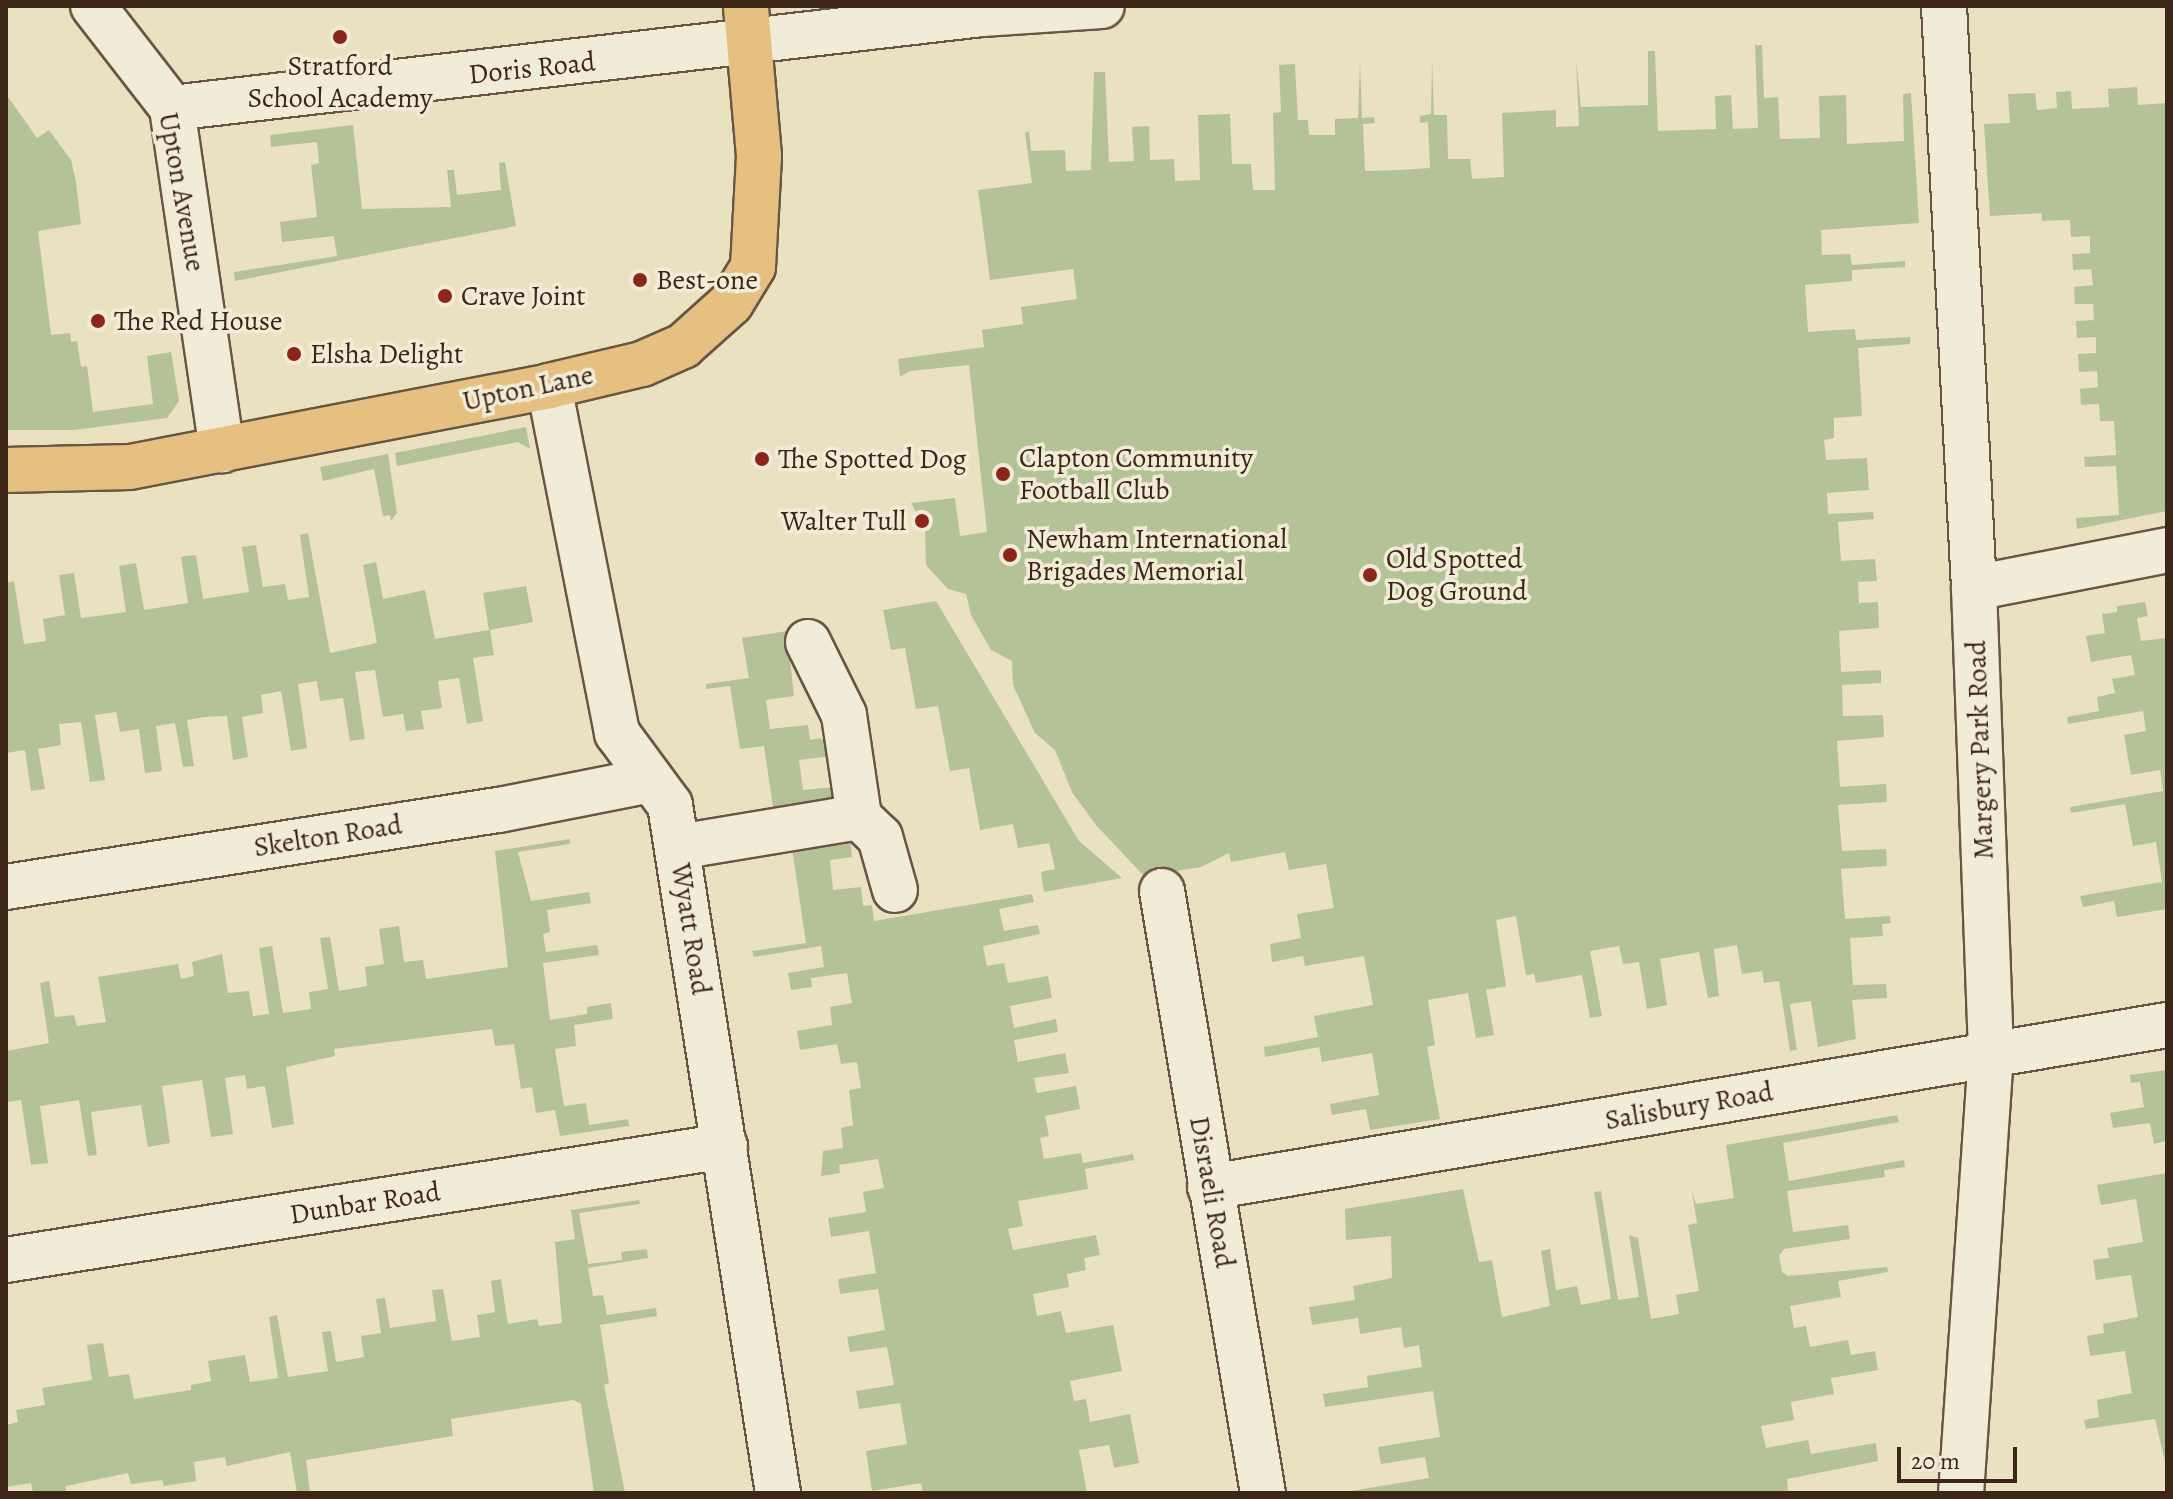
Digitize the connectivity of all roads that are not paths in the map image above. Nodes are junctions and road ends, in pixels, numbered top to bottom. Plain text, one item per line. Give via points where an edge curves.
1 (93, 6) edge
2 (1102, 6) edge
3 (1944, 6) edge
4 (748, 24) edge
5 (172, 108) junction
6 (549, 386) junction
7 (222, 450) junction
8 (6, 470) edge
9 (2167, 550) edge
10 (1974, 588) junction
11 (808, 642) dead end
12 (650, 780) junction
13 (859, 817) junction
14 (678, 847) junction
15 (6, 887) edge
16 (895, 890) dead end
17 (1162, 891) dead end
18 (2167, 1025) edge
19 (1991, 1054) junction
20 (725, 1146) junction
21 (1210, 1187) junction
22 (6, 1260) edge
23 (778, 1493) edge
24 (1263, 1493) edge
25 (1961, 1493) edge

1 - 5 street, Upton Avenue
2 - 4 street, Doris Road
3 - 10 street, Margery Park Road
4 - 5 street, Doris Road
4 - 6 main road, Upton Lane via 759,156 753,267 731,303 683,346 642,364
5 - 7 street, Upton Avenue
6 - 7 main road, Upton Lane
6 - 12 street, Wyatt Road via 617,733
7 - 8 main road, Upton Lane via 130,467
9 - 10 street
10 - 19 street, Margery Park Road
11 - 13 street via 844,715
12 - 14 street, Wyatt Road via 670,805
12 - 15 street, Skelton Road via 499,810
13 - 14 street
13 - 16 street via 880,837
14 - 20 street, Wyatt Road
17 - 21 street, Disraeli Road
18 - 19 street, Salisbury Road
19 - 21 street, Salisbury Road
19 - 25 street, Margery Park Road
20 - 22 street, Dunbar Road
20 - 23 street, Wyatt Road
21 - 24 street, Disraeli Road

